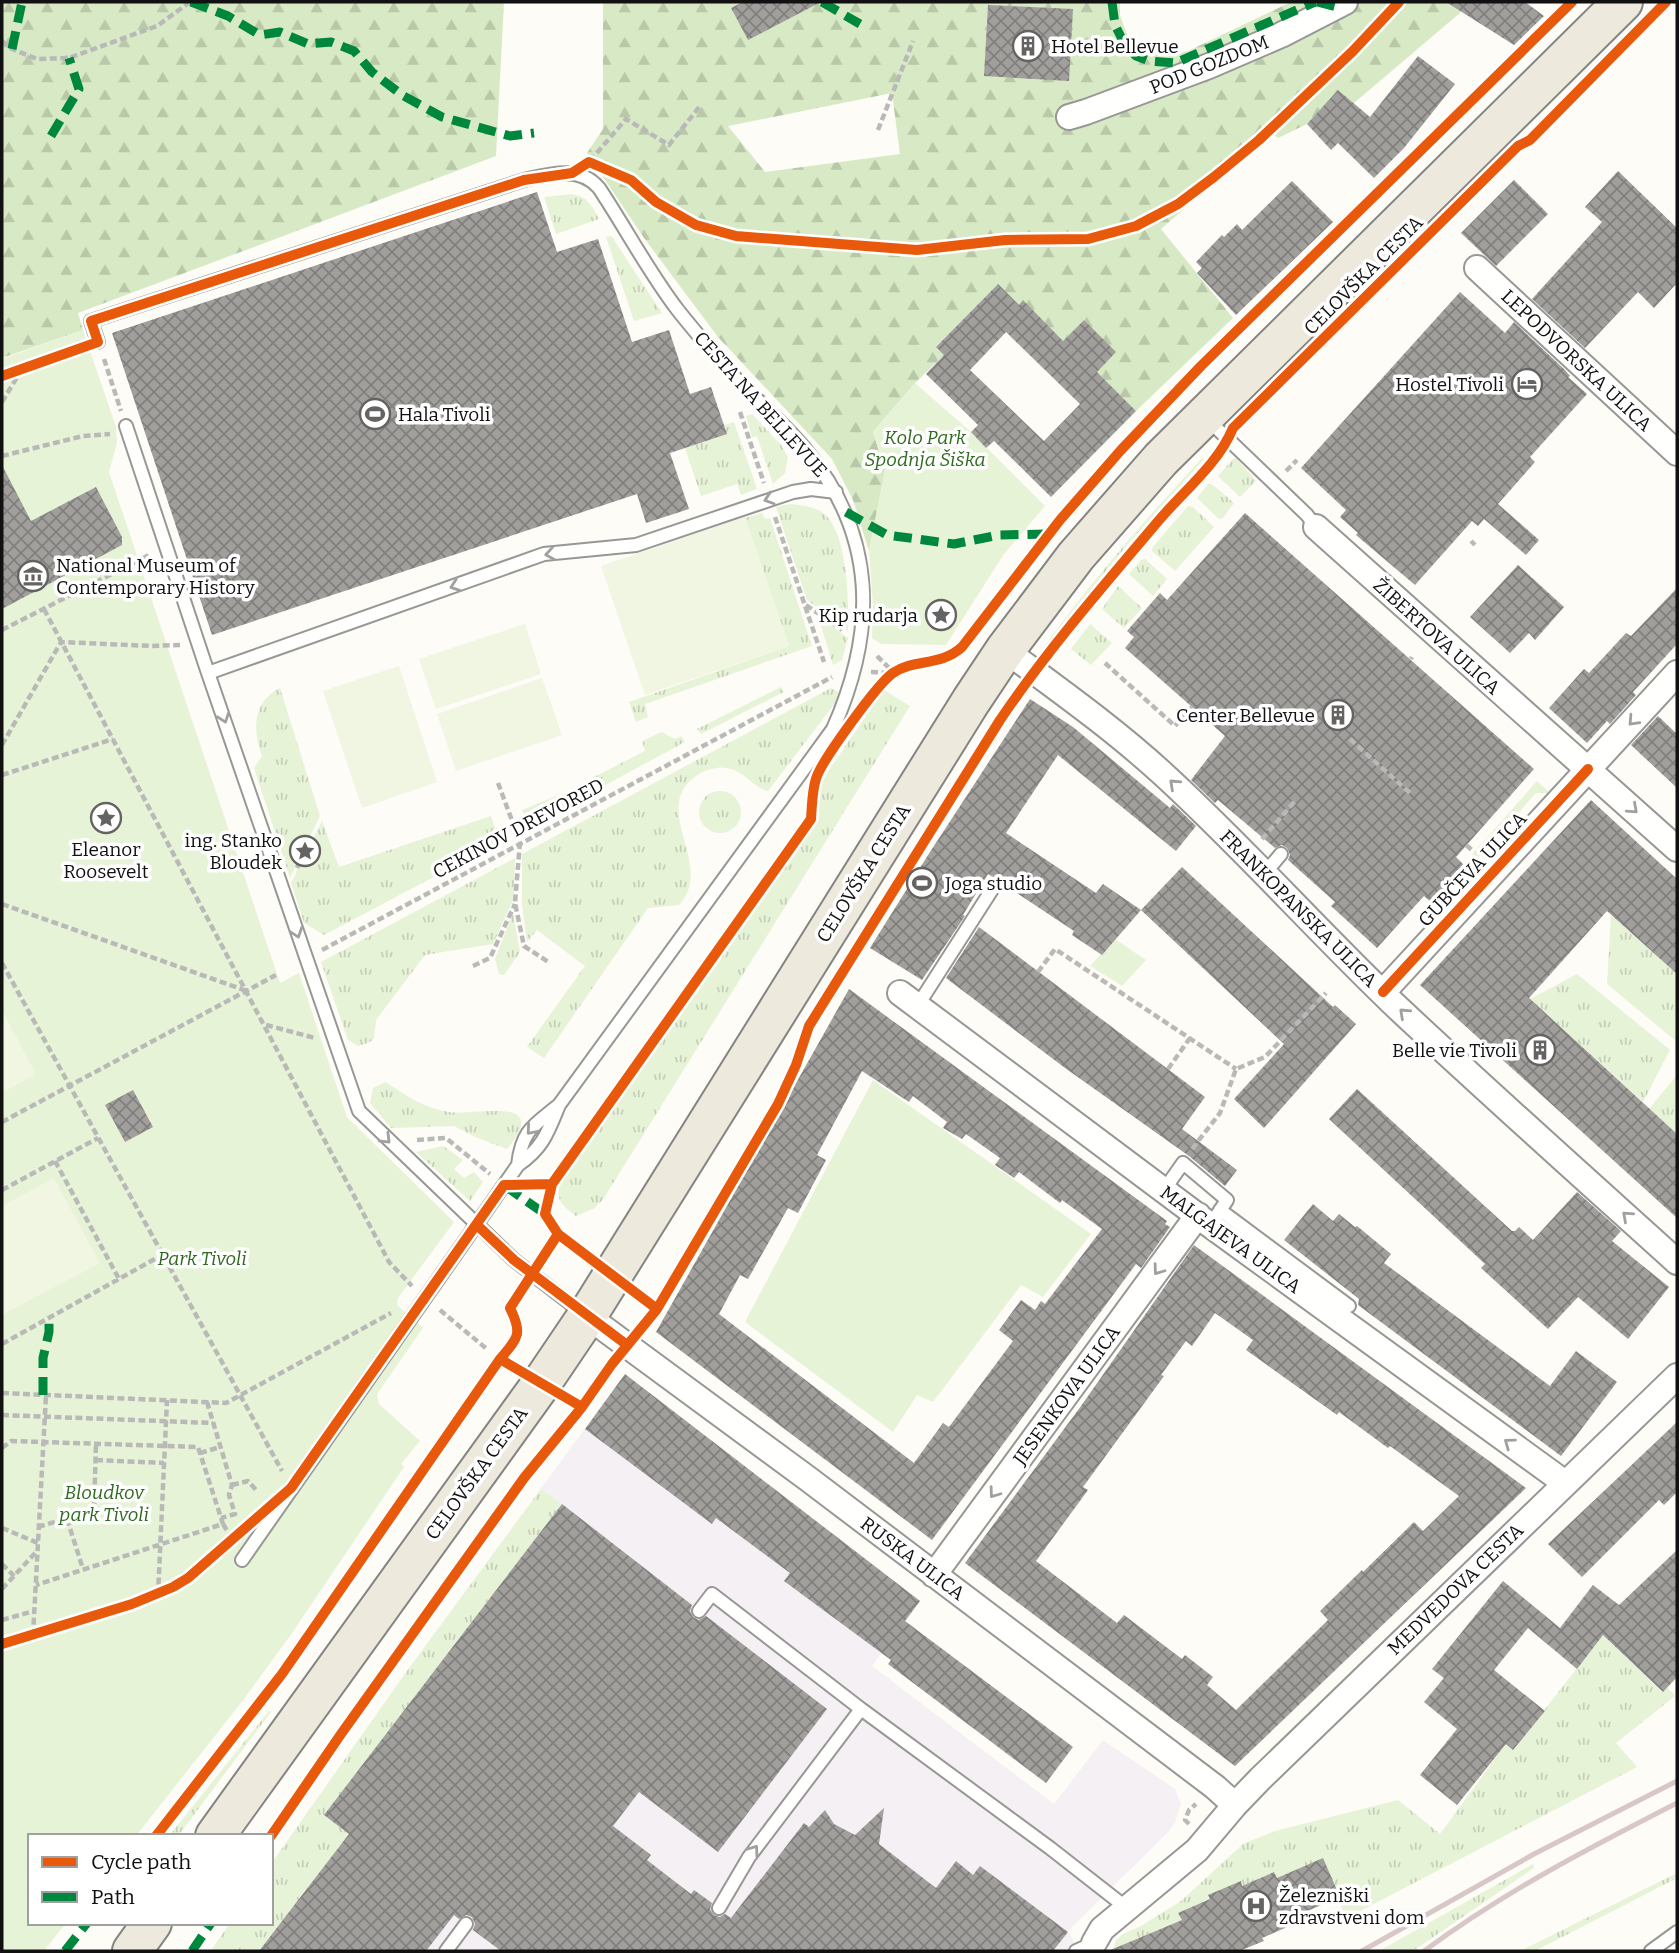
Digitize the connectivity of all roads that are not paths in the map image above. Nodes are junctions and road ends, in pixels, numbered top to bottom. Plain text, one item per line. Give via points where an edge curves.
1 (1345, 2) edge
2 (1623, 2) edge
3 (1069, 117) dead end
4 (1477, 268) dead end
5 (99, 346) road end
6 (1203, 415) junction
7 (126, 426) road end
8 (1677, 453) edge
9 (836, 492) junction
10 (1316, 527) joint
11 (1005, 650) junction
12 (208, 673) junction
13 (1677, 673) edge
14 (1588, 769) junction
15 (1677, 849) edge
16 (1281, 854) dead end
17 (1264, 874) junction
18 (993, 888) dead end
19 (1382, 992) junction
20 (909, 999) joint
21 (1164, 1190) junction
22 (1209, 1217) junction
23 (478, 1226) junction
24 (1677, 1262) edge
25 (1349, 1307) dead end
26 (587, 1316) junction
27 (1677, 1376) edge
28 (1565, 1483) junction
29 (242, 1560) dead end
30 (934, 1575) junction
31 (699, 1611) dead end
32 (861, 1709) junction
33 (1235, 1805) junction
34 (216, 1834) edge
35 (719, 1909) dead end
36 (1128, 1909) junction
37 (466, 1924) dead end
38 (151, 1925) edge
39 (1677, 1932) edge
40 (1089, 1949) edge
41 (132, 1951) edge
42 (446, 1951) edge
43 (1651, 1951) edge

1 - 3 street, POD GOZDOM via 1209,66
2 - 6 main road, CELOVŠKA CESTA
4 - 8 street, LEPODVORSKA ULICA
5 - 9 lane, CESTA NA BELLEVUE via 91,321 524,180 584,175 599,188 675,307 806,449
6 - 10 lane, ŽIBERTOVA ULICA
6 - 11 main road, CELOVŠKA CESTA via 1076,556
7 - 12 lane
9 -> 12 lane via 793,492 636,545 544,554
9 - 23 lane, CESTA NA BELLEVUE via 860,559 863,612 861,643 847,697 832,729 559,1105 546,1137 534,1154 518,1165
10 - 14 street, ŽIBERTOVA ULICA
17 -> 11 street, FRANKOPANSKA ULICA via 1224,831 1118,735
11 - 26 main road, CELOVŠKA CESTA
12 -> 23 lane via 359,1111
13 -> 14 street, GUBČEVA ULICA
14 -> 15 street, ŽIBERTOVA ULICA
14 - 19 street, GUBČEVA ULICA
16 - 17 lane
17 - 19 street, FRANKOPANSKA ULICA
18 - 20 lane
24 -> 19 street, FRANKOPANSKA ULICA
20 - 21 street, MALGAJEVA ULICA
21 - 22 street, MALGAJEVA ULICA
21 - 22 lane via 1182,1163 1227,1200
22 - 25 lane
28 -> 22 street, MALGAJEVA ULICA
22 -> 30 street, JESENKOVA ULICA
23 - 26 lane
23 - 29 lane, CESTA NA BELLEVUE via 420,1293
26 - 30 street, RUSKA ULICA
26 - 34 main road, CELOVŠKA CESTA
27 - 28 street, MEDVEDOVA CESTA
28 - 33 street, MEDVEDOVA CESTA
30 - 33 street, RUSKA ULICA
31 - 32 lane via 712,1594
35 -> 32 lane via 749,1857
32 - 36 lane
33 - 36 street, MEDVEDOVA CESTA via 1197,1850
36 - 40 street, MEDVEDOVA CESTA via 1102,1929
37 - 42 lane
38 - 41 main road
39 - 43 lane

